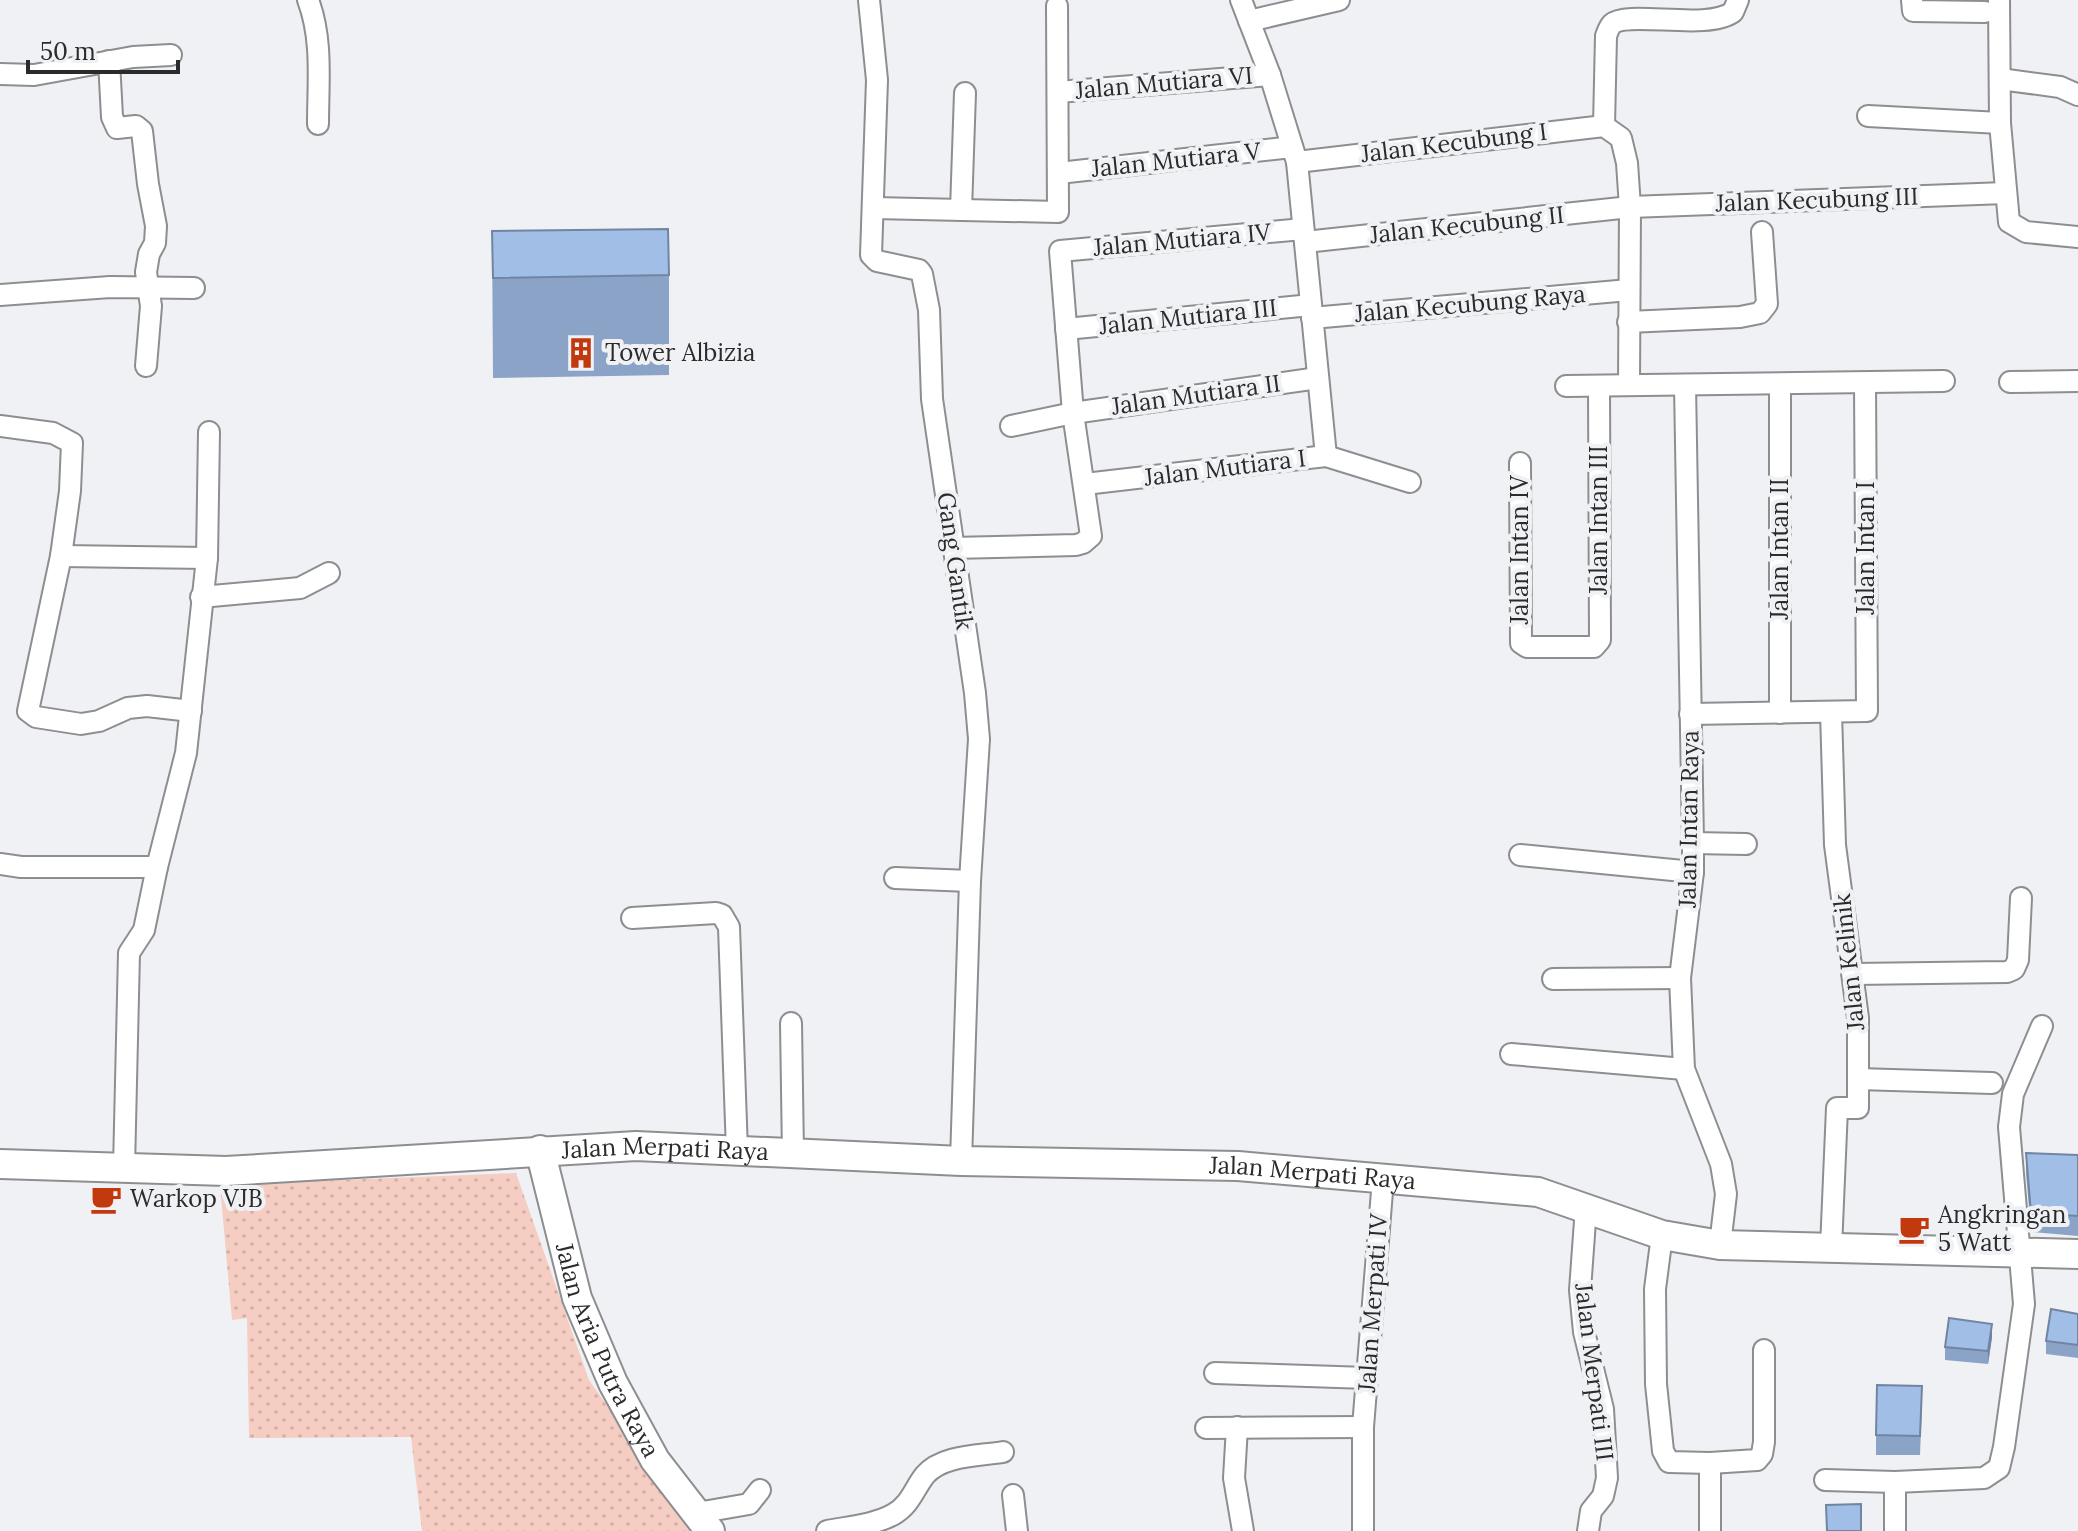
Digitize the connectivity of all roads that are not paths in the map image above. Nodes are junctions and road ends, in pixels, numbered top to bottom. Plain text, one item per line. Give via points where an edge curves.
1 (308, 0) edge
2 (869, 0) edge
3 (1241, 0) edge
4 (1339, 0) edge
5 (1738, 0) edge
6 (1912, 0) edge
7 (1057, 6) dead end
8 (1992, 6) edge
9 (1249, 21) junction
10 (171, 55) dead end
11 (109, 61) junction
12 (1, 68) edge
13 (1270, 75) junction
14 (2000, 79) junction
15 (1058, 92) junction
16 (965, 93) dead end
17 (2078, 95) edge
18 (1868, 116) dead end
19 (2000, 123) junction
20 (318, 124) dead end
21 (1607, 127) junction
22 (1294, 154) junction
23 (1059, 173) junction
24 (2005, 193) junction
25 (1630, 207) junction
26 (874, 208) junction
27 (961, 210) junction
28 (1762, 232) dead end
29 (1304, 235) junction
30 (2078, 237) edge
31 (148, 287) junction
32 (194, 288) dead end
33 (1629, 290) junction
34 (0, 295) edge
35 (1312, 311) junction
36 (1628, 322) junction
37 (1066, 329) junction
38 (146, 366) dead end
39 (1318, 378) junction
40 (1944, 381) dead end
41 (2078, 381) edge
42 (2010, 382) dead end
43 (1780, 384) junction
44 (1865, 384) junction
45 (1629, 385) junction
46 (1685, 385) junction
47 (1566, 386) dead end
48 (1599, 386) junction
49 (1073, 413) junction
50 (0, 426) edge
51 (1011, 426) dead end
52 (209, 432) dead end
53 (1326, 456) junction
54 (1520, 463) dead end
55 (1410, 482) dead end
56 (1085, 484) junction
57 (952, 548) junction
58 (61, 556) junction
59 (207, 558) junction
60 (329, 573) dead end
61 (201, 597) junction
62 (1520, 638) joint
63 (191, 711) junction
64 (1831, 712) junction
65 (1780, 713) junction
66 (1690, 714) junction
67 (1693, 843) junction
68 (1746, 844) dead end
69 (1520, 855) dead end
70 (0, 864) edge
71 (157, 867) junction
72 (1693, 872) junction
73 (895, 878) dead end
74 (970, 881) junction
75 (2021, 898) dead end
76 (632, 918) dead end
77 (1853, 974) junction
78 (1680, 978) junction
79 (1553, 979) dead end
80 (791, 1023) dead end
81 (2042, 1026) dead end
82 (1511, 1054) dead end
83 (1684, 1069) junction
84 (1858, 1079) junction
85 (1992, 1083) dead end
86 (540, 1150) junction
87 (737, 1151) junction
88 (793, 1155) junction
89 (961, 1161) junction
90 (0, 1164) edge
91 (124, 1168) junction
92 (1383, 1179) junction
93 (1586, 1207) junction
94 (1662, 1235) junction
95 (1720, 1245) junction
96 (1831, 1248) junction
97 (2020, 1253) junction
98 (2078, 1254) edge
99 (1764, 1350) dead end
100 (1215, 1373) dead end
101 (1367, 1378) junction
102 (1237, 1427) junction
103 (1363, 1427) junction
104 (1206, 1428) dead end
105 (1003, 1452) dead end
106 (1710, 1463) junction
107 (1825, 1480) dead end
108 (1895, 1482) junction
109 (760, 1490) dead end
110 (1013, 1495) dead end
111 (704, 1522) edge
112 (827, 1531) edge
113 (1017, 1531) edge
114 (1243, 1531) edge
115 (1363, 1531) edge
116 (1588, 1531) edge
117 (1710, 1531) edge
118 (1895, 1531) edge

1 - 20 street via 319,51
2 - 26 street, Gang Gantik via 877,80
3 - 9 street
4 - 9 street
5 - 21 street via 1733,12 1719,20 1611,25 1606,36
6 - 8 street via 1913,11
7 - 15 street
8 - 14 street
9 - 13 street
10 - 11 street
11 - 12 street via 34,75
11 - 31 street via 114,125 142,131 156,226
13 - 15 street, Jalan Mutiara VI
13 - 22 street
14 - 17 street via 2060,87
14 - 19 street
15 - 23 street
16 - 27 street
18 - 19 street
19 - 24 street
21 - 22 street, Jalan Kecubung I
21 - 25 street via 1624,144
22 - 23 street, Jalan Mutiara V
22 - 29 street
23 - 27 street via 1058,212
24 - 25 street, Jalan Kecubung III
24 - 30 street via 2013,227
25 - 29 street, Jalan Kecubung II
25 - 33 street
26 - 27 street
26 - 57 street, Gang Gantik via 872,259 922,274
28 - 36 street via 1767,304 1760,313
29 - 35 street
29 - 37 street, Jalan Mutiara IV via 1060,251
31 - 32 street
31 - 34 street
31 - 38 street
33 - 35 street, Jalan Kecubung Raya
33 - 36 street
35 - 37 street, Jalan Mutiara III
35 - 39 street
36 - 45 street
37 - 49 street
39 - 49 street, Jalan Mutiara II
39 - 53 street
40 - 44 street
41 - 42 street
43 - 44 street
43 - 46 street
43 - 65 street, Jalan Intan II
44 - 64 street, Jalan Intan I via 1867,711
45 - 46 street
45 - 48 street
46 - 66 street, Jalan Intan Raya
47 - 48 street
48 - 62 street, Jalan Intan III via 1600,640 1589,649 1527,647
49 - 51 street, Jalan Mutiara II
49 - 56 street
50 - 58 street via 53,433 72,443
52 - 59 street
53 - 55 street, Jalan Mutiara I
53 - 56 street, Jalan Mutiara I
54 - 62 street, Jalan Intan IV
56 - 57 street via 1091,536 1083,543
57 - 74 street, Gang Gantik via 979,739
58 - 59 street
58 - 63 street via 28,711 81,724 128,708
59 - 61 street
60 - 61 street via 300,588
61 - 63 street
63 - 71 street via 186,753
64 - 65 street
64 - 77 street, Jalan Kelinik via 1835,845
65 - 66 street
66 - 67 street, Jalan Intan Raya
67 - 68 street
67 - 72 street, Jalan Intan Raya
69 - 72 street
70 - 71 street
71 - 91 street via 144,930 129,953
72 - 78 street, Jalan Intan Raya
73 - 74 street
74 - 89 street, Gang Gantik
75 - 77 street via 2014,969
76 - 87 street via 716,913 726,919
77 - 84 street, Jalan Kelinik
78 - 79 street
78 - 83 street, Jalan Intan Raya
80 - 88 street
81 - 97 street via 2013,1094 2009,1127
82 - 83 street
83 - 95 street, Jalan Intan Raya via 1721,1164 1726,1194
84 - 85 street
84 - 96 street via 1858,1108 1837,1108
86 - 87 main road, Jalan Merpati Raya via 636,1146
86 - 91 main road, Jalan Merpati Raya via 226,1171
86 - 111 main road, Jalan Aria Putra Raya via 577,1298 607,1369 655,1460
87 - 88 main road, Jalan Merpati Raya
88 - 89 main road, Jalan Merpati Raya
89 - 92 main road, Jalan Merpati Raya via 1238,1166
90 - 91 main road, Jalan Merpati Raya
92 - 93 main road, Jalan Merpati Raya via 1538,1192
92 - 101 street, Jalan Merpati IV
93 - 94 main road, Jalan Merpati Raya
93 - 116 street, Jalan Merpati III via 1580,1290 1584,1332 1603,1409 1607,1478
94 - 95 main road, Jalan Merpati Raya
94 - 106 street via 1654,1316 1663,1451 1675,1464
95 - 96 main road, Jalan Merpati Raya
96 - 97 main road, Jalan Merpati Raya
97 - 98 main road, Jalan Merpati Raya
97 - 108 street via 2024,1304 1999,1468 1984,1478
99 - 106 street via 1762,1454 1750,1462
100 - 101 street
101 - 103 street, Jalan Merpati IV
102 - 103 street
102 - 104 street
102 - 114 street via 1234,1478
103 - 115 street, Jalan Merpati IV
105 - 112 street via 948,1461 926,1474 894,1515
106 - 117 street
107 - 108 street
108 - 118 street
109 - 111 street via 749,1504
110 - 113 street

